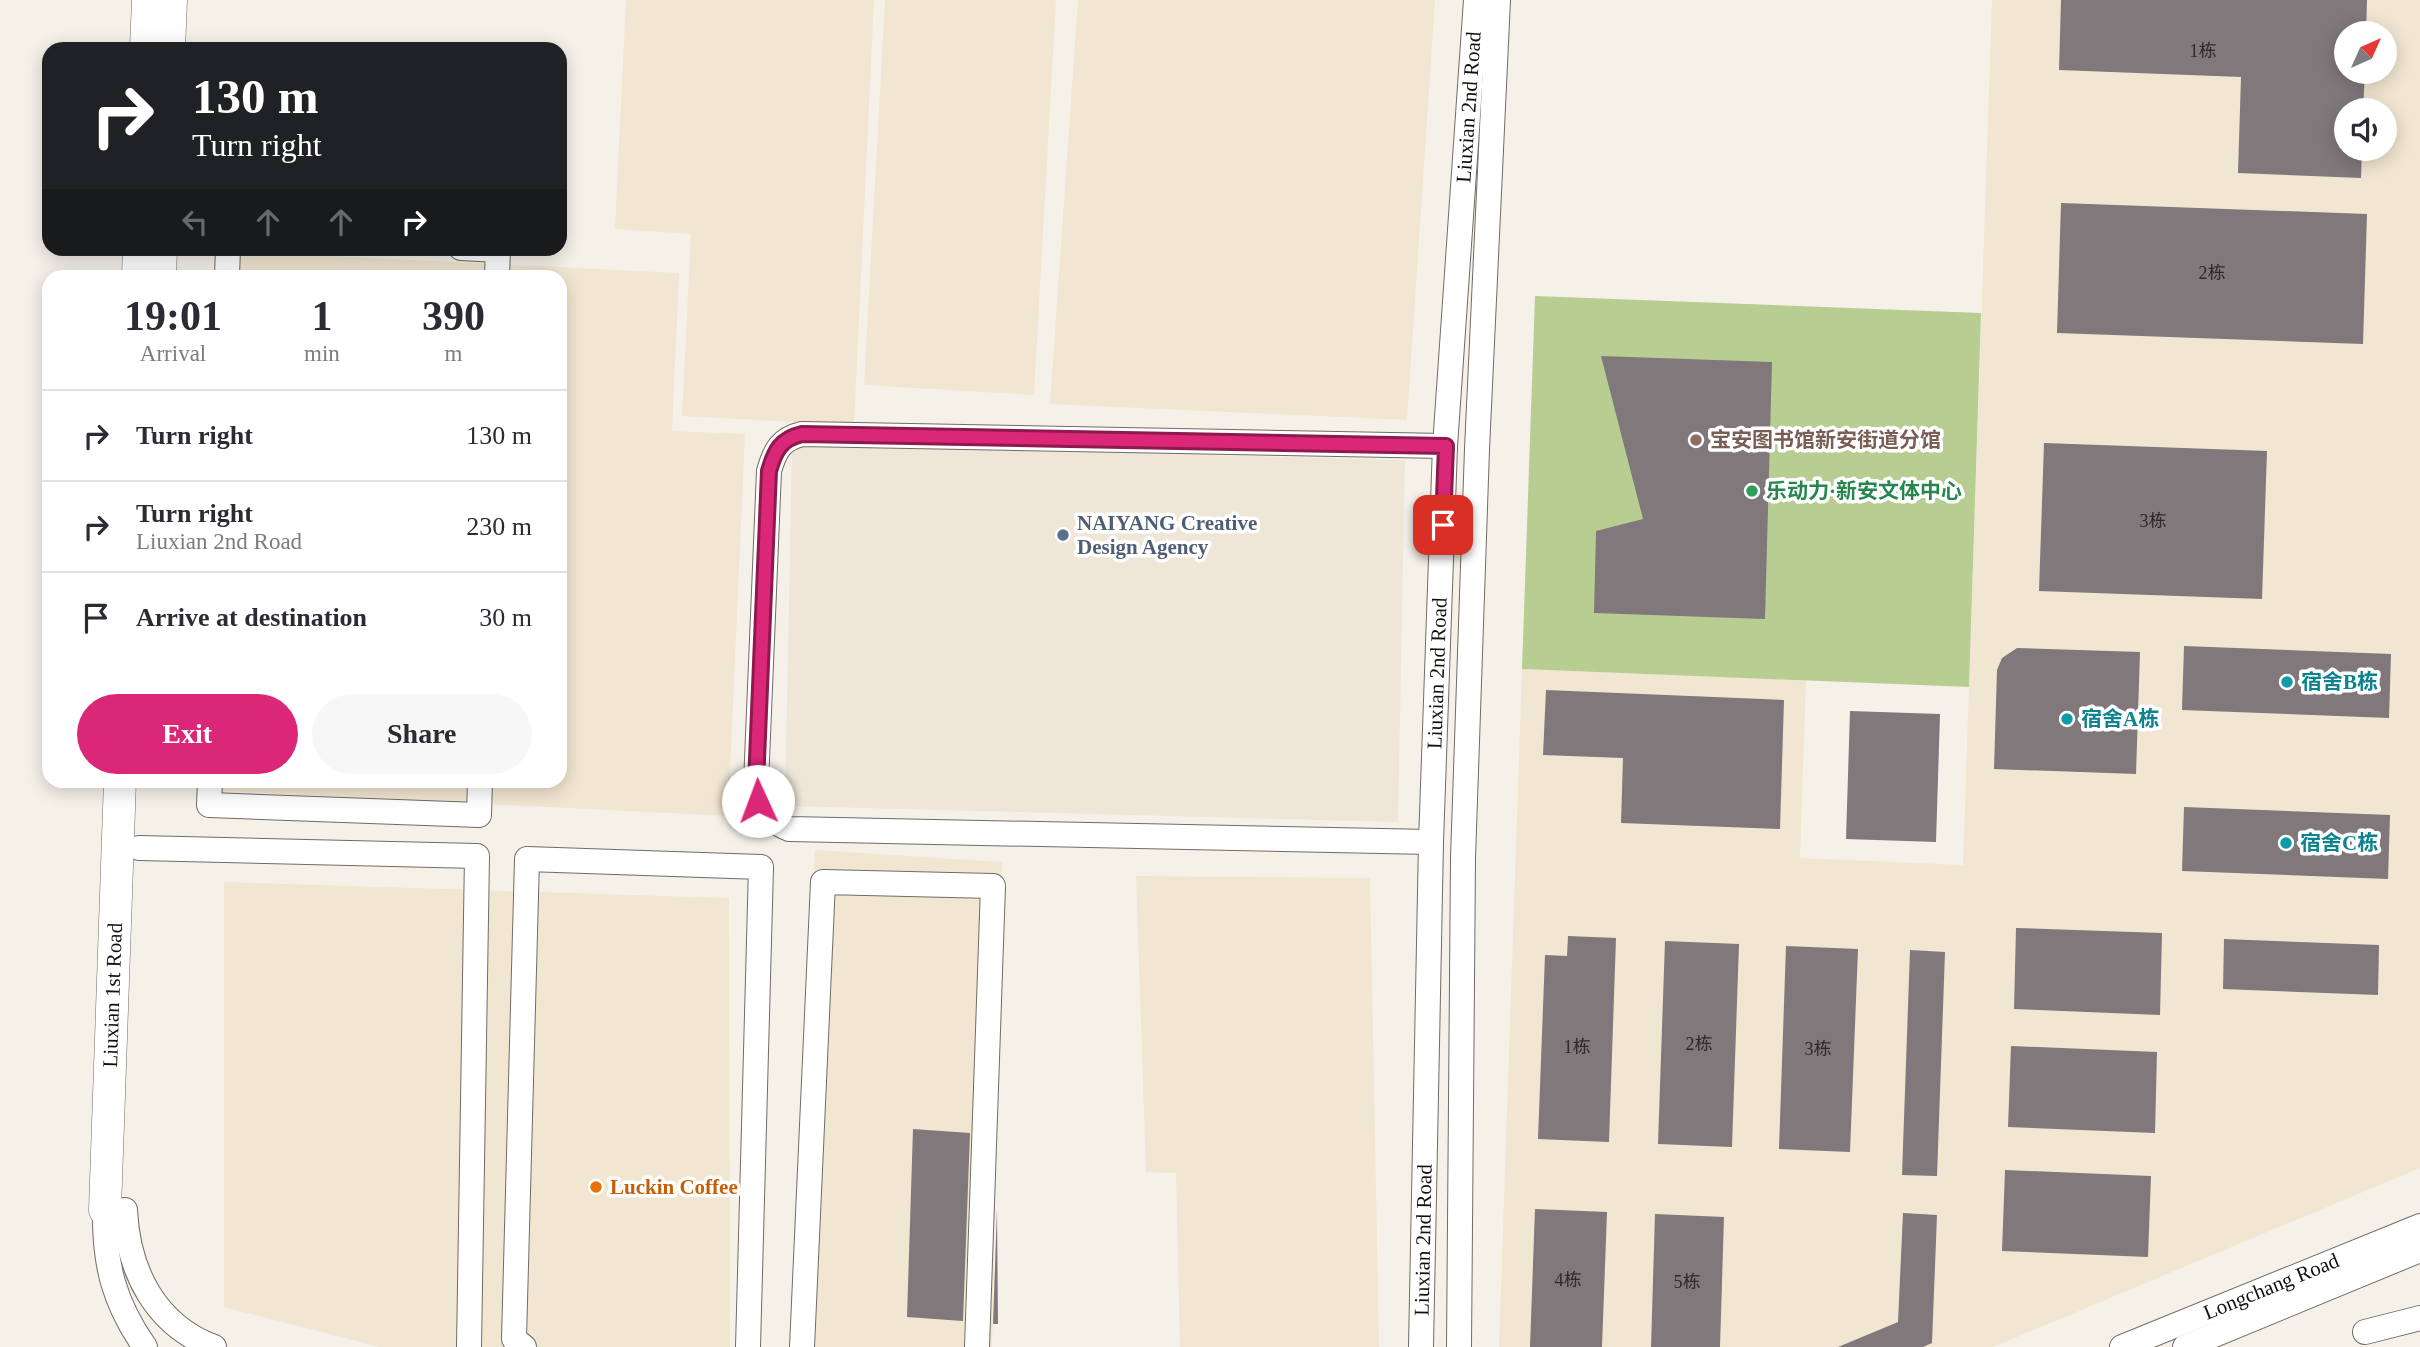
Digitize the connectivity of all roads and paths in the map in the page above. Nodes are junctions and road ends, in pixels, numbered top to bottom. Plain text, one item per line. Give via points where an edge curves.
1 (148, 0) edge
2 (171, 0) edge
3 (1476, 0) edge
4 (1498, 0) edge
5 (146, 42) edge
6 (169, 42) edge
7 (1446, 446) junction
8 (120, 788) edge
9 (141, 788) edge
10 (210, 788) edge
11 (480, 788) edge
12 (1431, 842) junction
13 (139, 848) junction
14 (115, 1210) junction
15 (2420, 1226) edge
16 (2420, 1250) edge
17 (2420, 1318) edge
18 (2365, 1332) dead end
19 (145, 1347) edge
20 (214, 1347) edge
21 (469, 1347) edge
22 (524, 1347) edge
23 (748, 1347) edge
24 (802, 1347) edge
25 (977, 1347) edge
26 (1422, 1347) edge
27 (1459, 1347) edge
28 (2122, 1347) edge
29 (2185, 1347) edge

1 - 5 main road
2 - 6 main road
3 - 7 street, Liuxian 2nd Road
4 - 27 street, Liuxian 2nd Road via 1463,844
7 - 12 street, Liuxian 2nd Road
7 - 12 street via 789,437 780,444 769,471 756,784 765,813 775,824 789,829
8 - 14 main road, Liuxian 1st Road
9 - 13 main road, Liuxian 1st Road
10 - 11 street via 209,805 478,816
12 - 26 street, Liuxian 2nd Road
13 - 14 main road, Liuxian 1st Road
13 - 21 street via 477,856
14 - 19 street via 105,1237 111,1282
14 - 20 street via 149,1294 170,1320
15 - 28 street, Longchang Road
16 - 29 street, Longchang Road
17 - 18 street
22 - 23 street via 514,1339 527,859 761,867
24 - 25 street via 823,881 993,886

